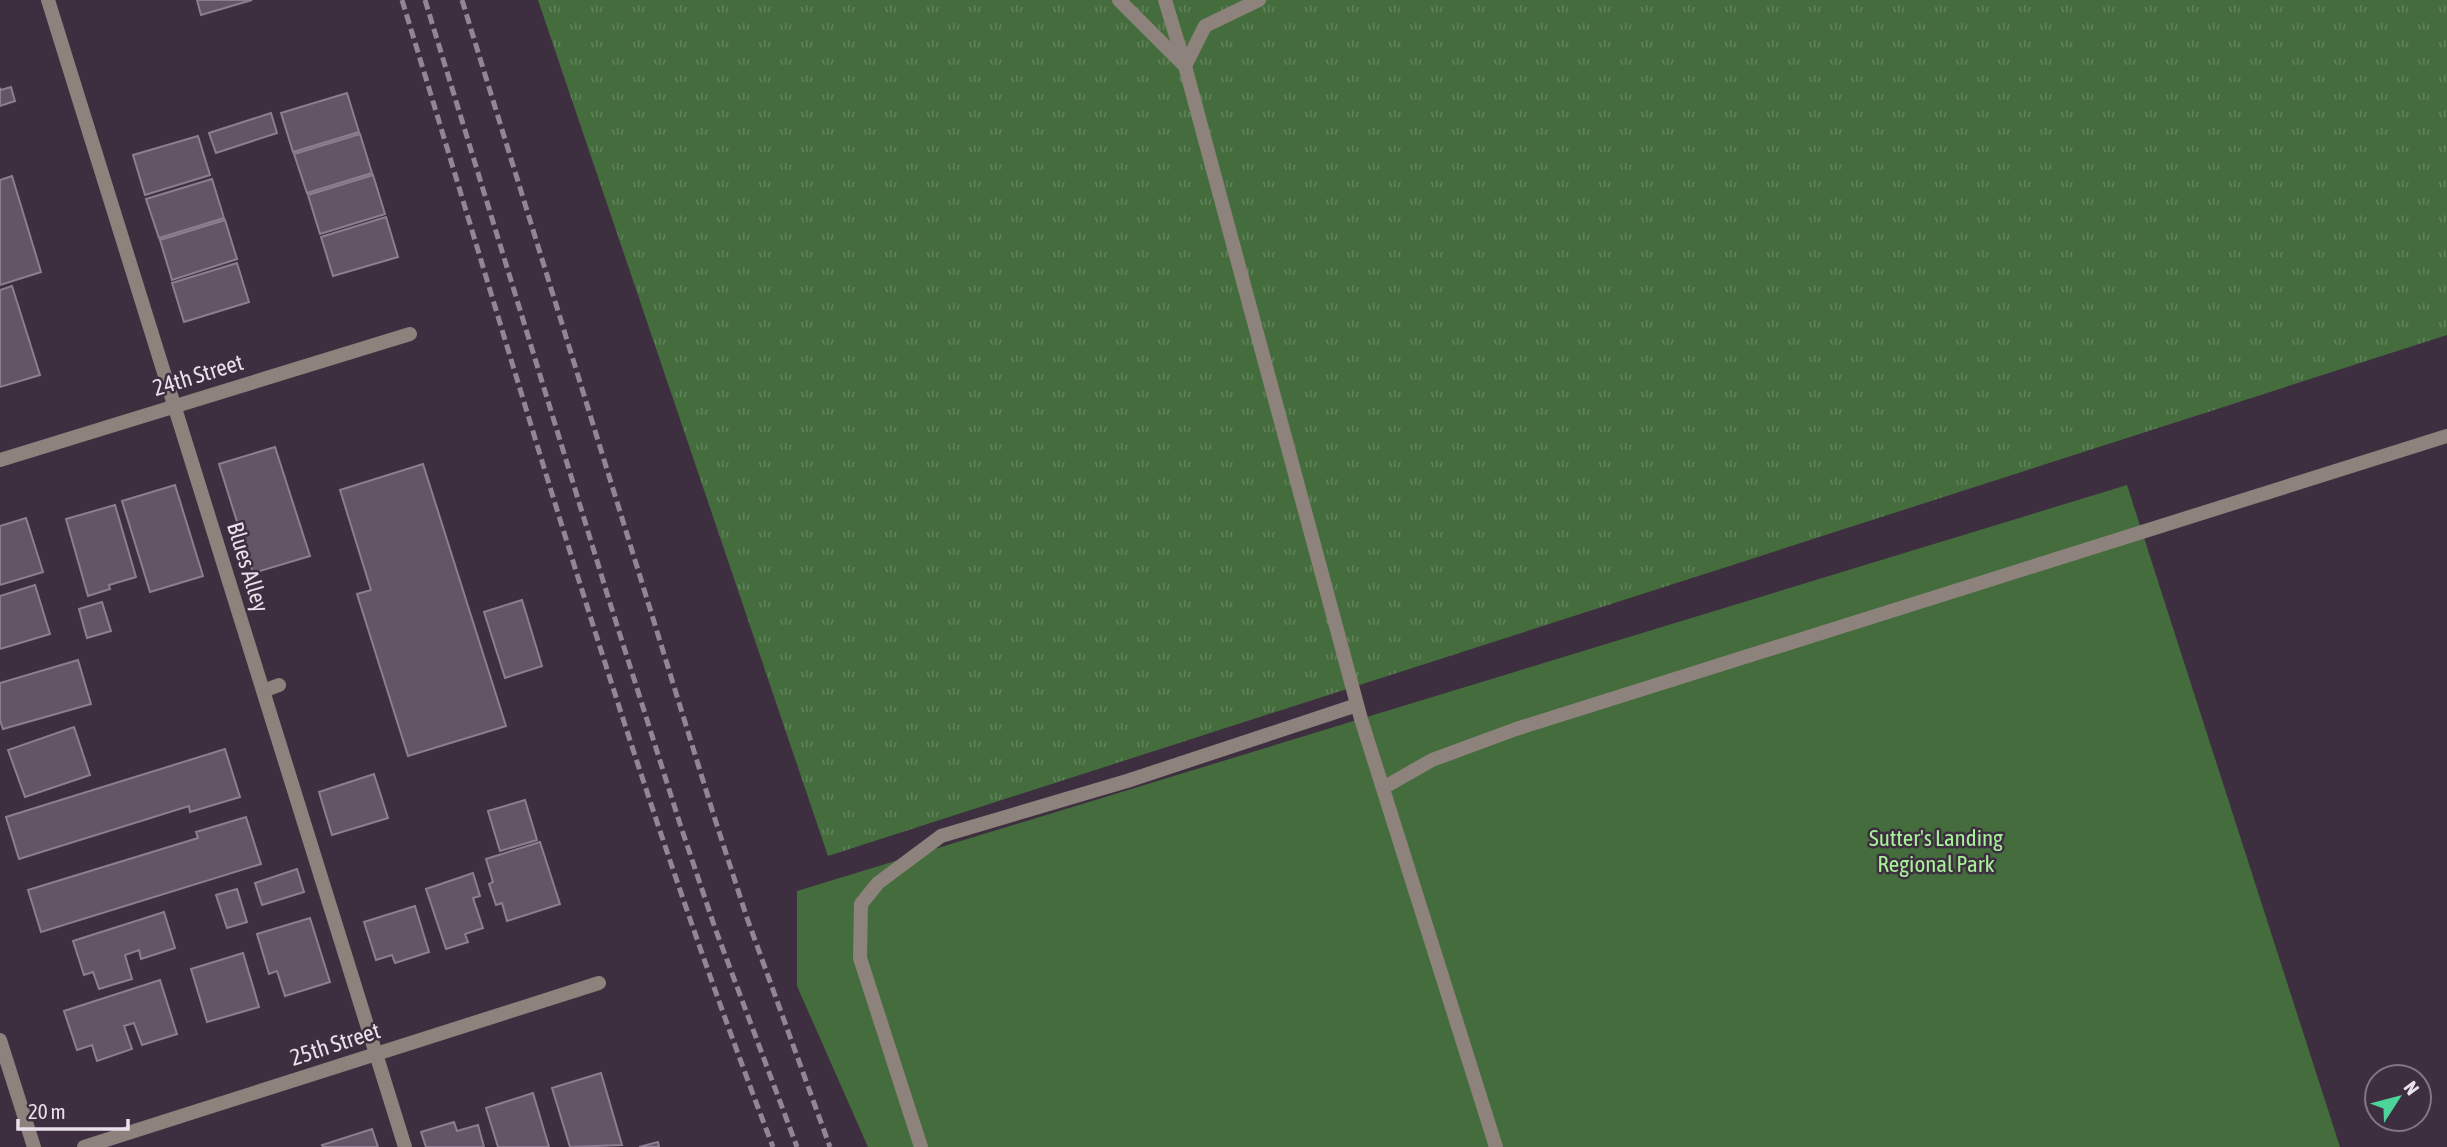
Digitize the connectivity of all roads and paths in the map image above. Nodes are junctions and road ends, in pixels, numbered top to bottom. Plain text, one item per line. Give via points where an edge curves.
1 (48, 0) edge
2 (1119, 0) edge
3 (1165, 0) edge
4 (1259, 0) edge
5 (1185, 66) junction
6 (410, 334) dead end
7 (174, 406) junction
8 (2447, 436) edge
9 (0, 460) edge
10 (279, 685) dead end
11 (263, 691) junction
12 (1357, 705) junction
13 (1383, 788) junction
14 (599, 983) dead end
15 (0, 1041) edge
16 (377, 1054) junction
17 (34, 1147) edge
18 (84, 1147) edge
19 (405, 1147) edge
20 (921, 1147) edge
21 (1496, 1147) edge

1 - 7 street, Blues Alley
2 - 5 street
3 - 5 street
4 - 5 street via 1205,26
5 - 12 street
6 - 7 street, 24th Street
7 - 9 street, 24th Street
7 - 11 street, Blues Alley
8 - 13 street via 1516,729 1432,760
10 - 11 street
11 - 16 street, Blues Alley
12 - 13 street
12 - 20 street via 941,836 878,883 861,904 860,958
13 - 21 street
14 - 16 street, 25th Street
15 - 17 street
16 - 18 street, 25th Street
16 - 19 street, Blues Alley

